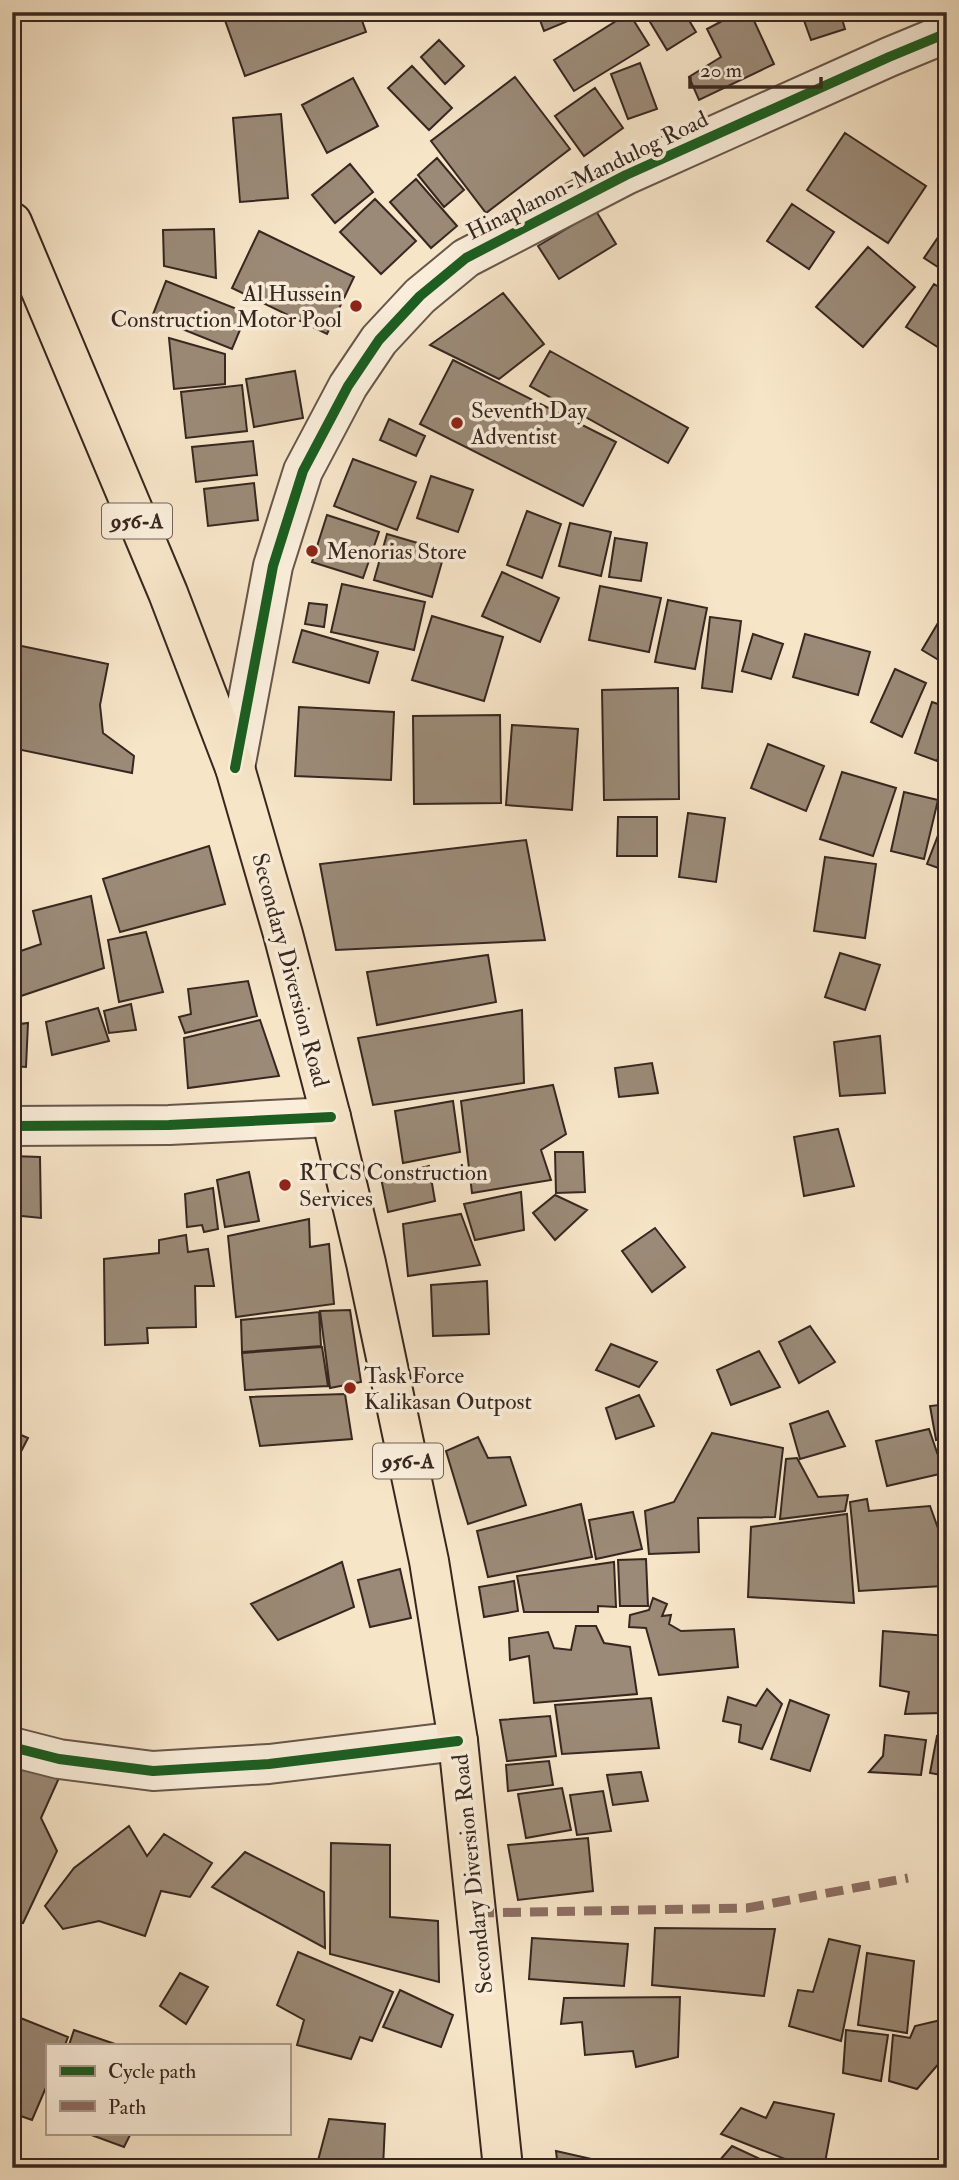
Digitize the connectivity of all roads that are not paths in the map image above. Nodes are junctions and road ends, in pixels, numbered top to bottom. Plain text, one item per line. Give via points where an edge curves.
1 (947, 33) edge
2 (12, 222) edge
3 (235, 768) junction
4 (331, 1117) junction
5 (12, 1126) edge
6 (458, 1741) junction
7 (12, 1747) edge
8 (503, 2168) edge

1 - 3 street, Hinaplanon-Mandulog Road via 626,175 466,258 420,296 379,340 348,386 303,471 273,566
2 - 3 main road, Secondary Diversion Road / 956-A via 168,593
3 - 4 main road, Secondary Diversion Road / 956-A
4 - 5 street
4 - 6 main road, Secondary Diversion Road / 956-A via 429,1561
6 - 7 street via 269,1764 153,1771 59,1759
6 - 8 main road, Secondary Diversion Road / 956-A

